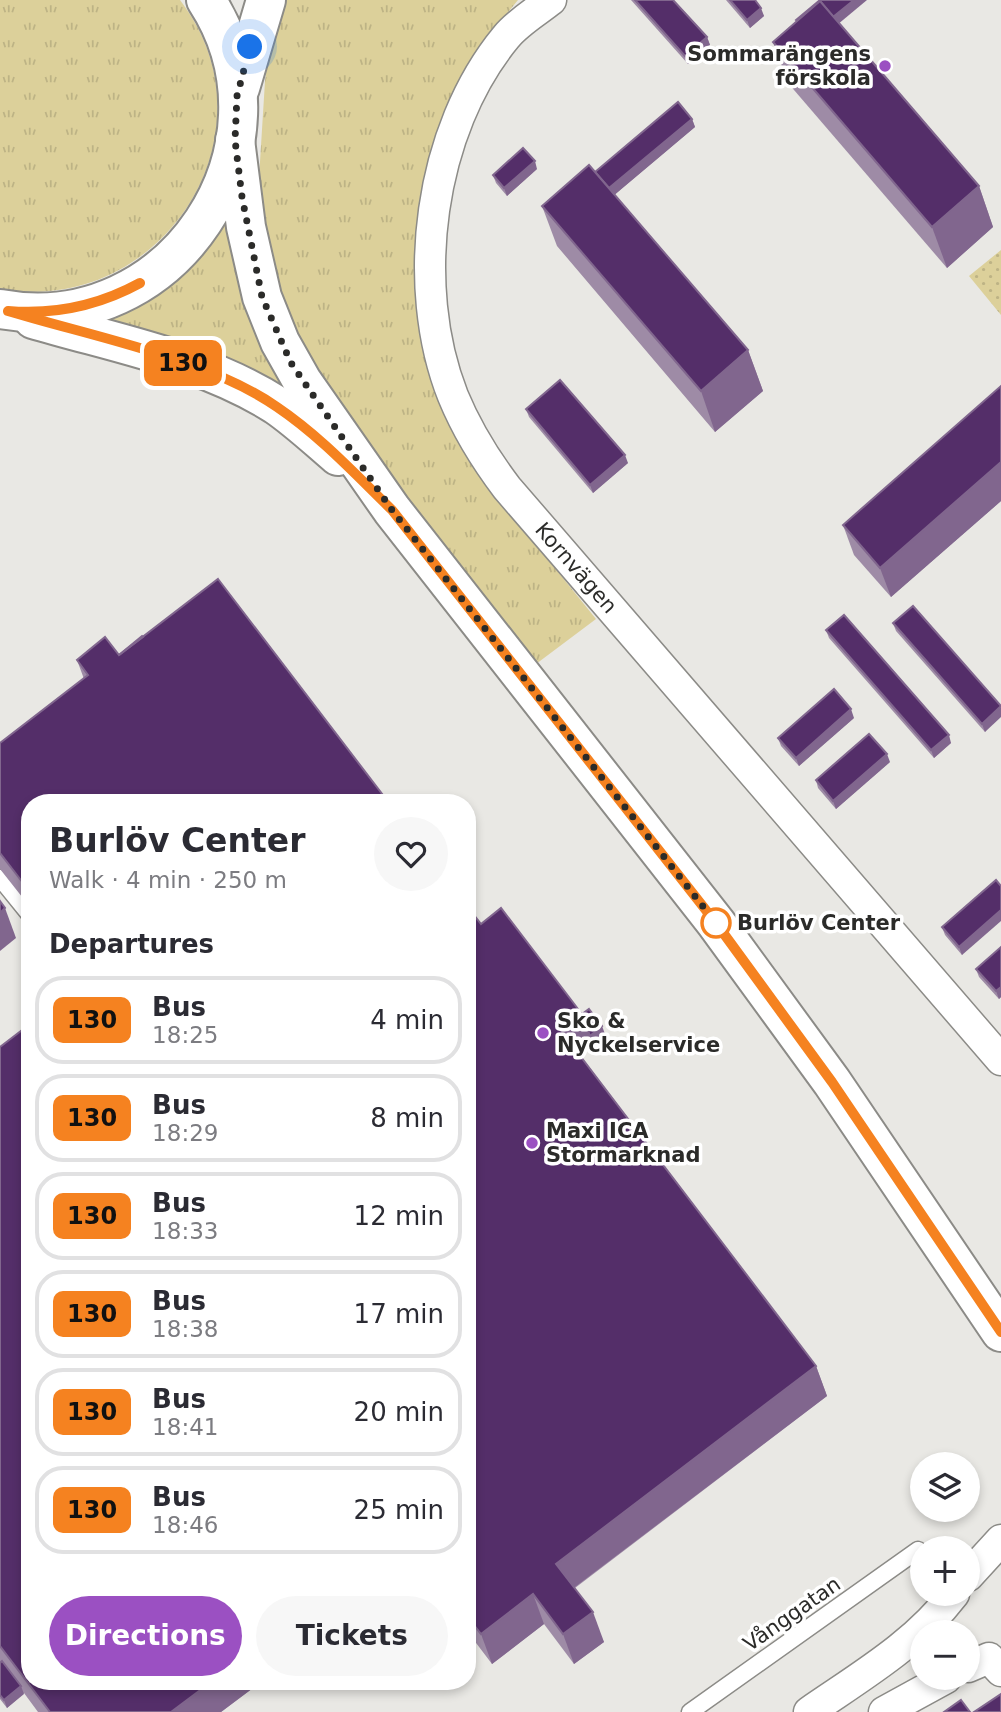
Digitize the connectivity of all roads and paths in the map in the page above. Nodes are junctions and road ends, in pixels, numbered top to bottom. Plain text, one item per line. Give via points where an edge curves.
1 (206, 0) edge
2 (266, 0) edge
3 (551, 0) edge
4 (237, 96) junction
5 (235, 140) junction
6 (4, 310) edge
7 (392, 510) junction
8 (0, 878) edge
9 (21, 904) edge
10 (1001, 1060) edge
11 (1001, 1332) edge
12 (1001, 1540) edge
13 (910, 1556) edge
14 (980, 1563) edge
15 (944, 1606) edge
16 (980, 1662) edge
17 (1001, 1671) edge
18 (924, 1690) edge
19 (690, 1712) edge
20 (809, 1712) edge
21 (884, 1712) edge

1 - 4 main road via 228,48
2 - 4 main road
3 - 10 street, Kornvägen via 506,36 473,89 448,143 430,231 439,345 453,395 480,452 507,488
4 - 5 main road
5 - 6 main road via 209,214 185,246 156,272 123,293 86,306 47,312
5 - 7 main road via 248,239 270,321 302,381
6 - 7 main road via 203,370 251,392 304,428
7 - 11 main road via 716,923 832,1082
8 - 9 lane
12 - 14 street
13 - 19 lane, Vånggatan
15 - 20 street via 905,1645
16 - 17 street via 989,1658
18 - 21 street

